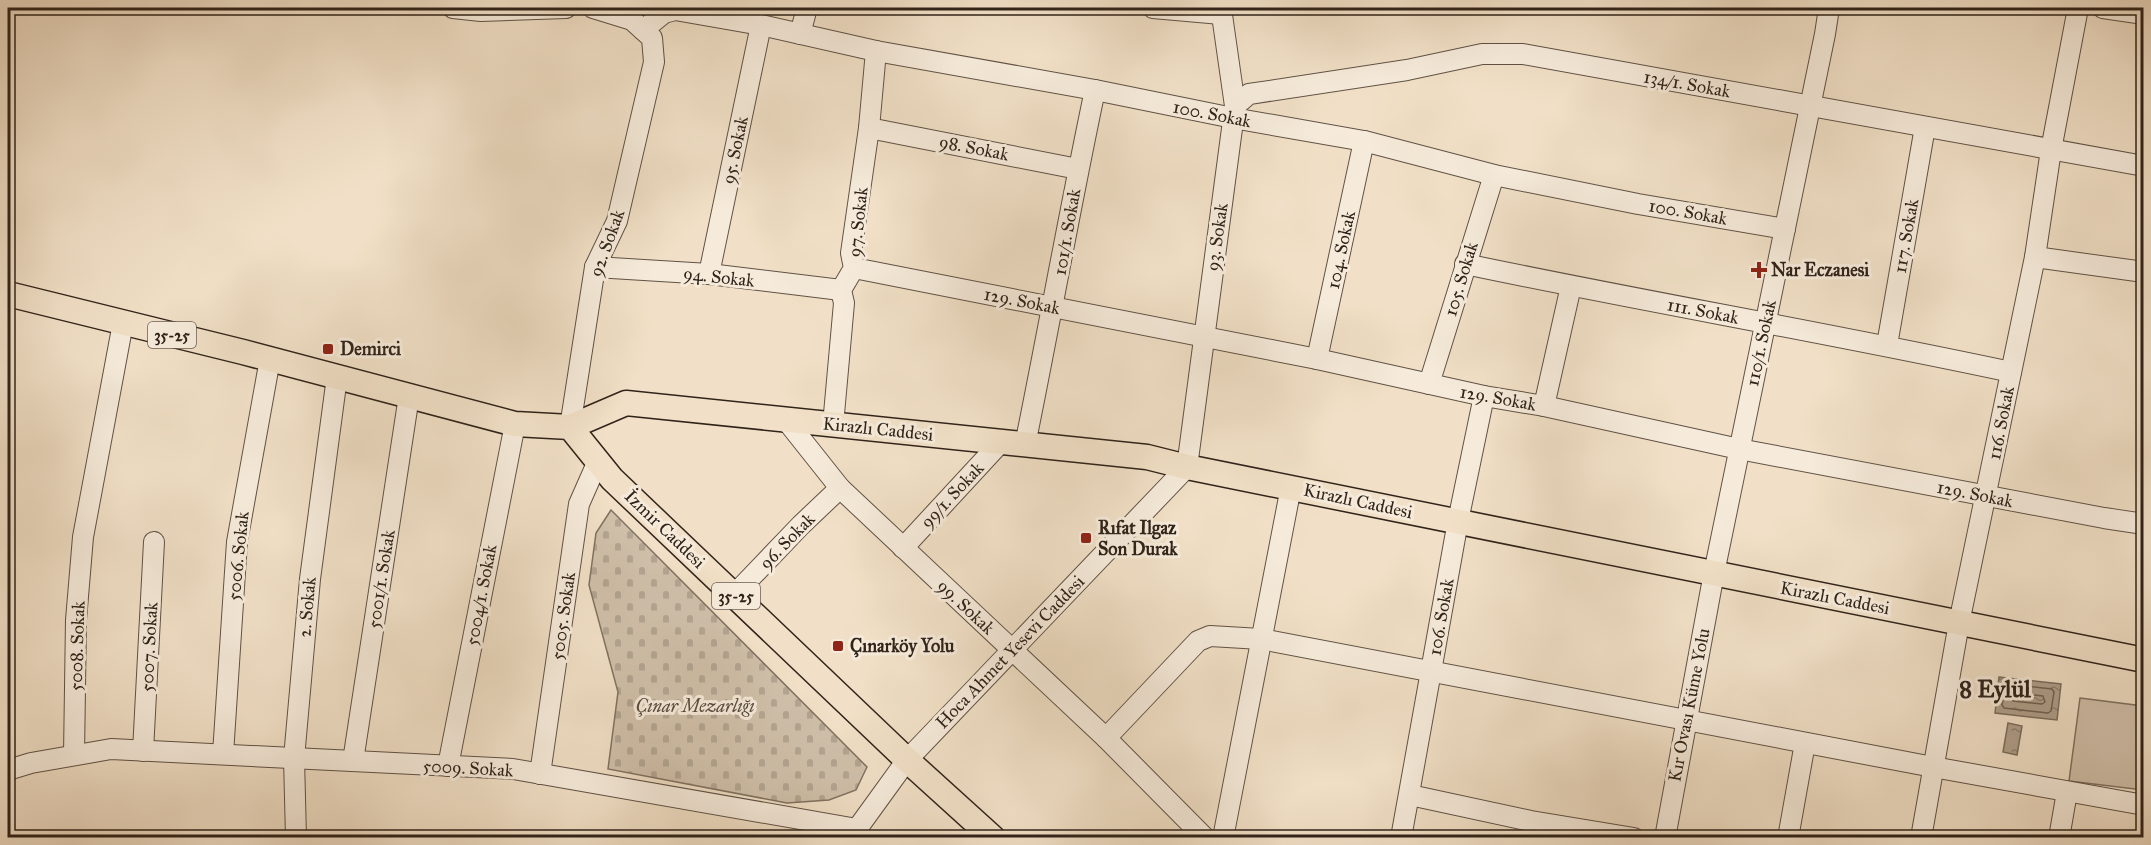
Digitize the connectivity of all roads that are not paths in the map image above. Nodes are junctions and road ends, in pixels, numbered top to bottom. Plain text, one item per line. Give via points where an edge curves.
1 (453, 8) edge
2 (566, 8) edge
3 (592, 8) edge
4 (807, 8) edge
5 (1153, 8) edge
6 (1829, 8) edge
7 (2078, 8) edge
8 (2103, 8) edge
9 (1221, 11) edge
10 (2144, 14) edge
11 (760, 25) junction
12 (643, 30) junction
13 (800, 34) junction
14 (876, 51) junction
15 (1095, 90) junction
16 (1810, 107) junction
17 (1234, 112) junction
18 (1925, 127) junction
19 (869, 128) junction
20 (1364, 141) junction
21 (2051, 150) junction
22 (2144, 166) edge
23 (1078, 169) junction
24 (1494, 175) junction
25 (1785, 229) junction
26 (2035, 257) junction
27 (1465, 264) junction
28 (595, 267) junction
29 (854, 268) junction
30 (2144, 272) edge
31 (709, 274) junction
32 (1571, 286) junction
33 (842, 290) junction
34 (8, 294) edge
35 (1054, 307) junction
36 (123, 323) junction
37 (1765, 323) junction
38 (1204, 336) junction
39 (1887, 345) junction
40 (270, 359) junction
41 (1317, 359) junction
42 (2011, 372) junction
43 (337, 377) junction
44 (1429, 384) junction
45 (409, 396) junction
46 (1484, 396) junction
47 (1544, 406) junction
48 (786, 420) junction
49 (515, 424) junction
50 (833, 425) junction
51 (570, 427) junction
52 (1001, 442) junction
53 (1025, 445) junction
54 (1739, 449) junction
55 (598, 461) junction
56 (1186, 467) junction
57 (1291, 487) junction
58 (840, 488) junction
59 (1986, 496) junction
60 (1458, 521) junction
61 (2144, 524) edge
62 (154, 542) dead end
63 (903, 548) junction
64 (1714, 573) junction
65 (734, 595) junction
66 (1959, 622) junction
67 (1261, 639) junction
68 (1012, 650) junction
69 (2144, 660) edge
70 (1431, 672) junction
71 (1687, 719) junction
72 (1106, 738) junction
73 (1805, 743) junction
74 (143, 751) junction
75 (223, 754) junction
76 (74, 755) junction
77 (294, 758) junction
78 (907, 760) junction
79 (353, 761) junction
80 (448, 766) junction
81 (1933, 767) junction
82 (8, 771) edge
83 (540, 774) junction
84 (2067, 792) junction
85 (1410, 795) junction
86 (2144, 805) edge
87 (1530, 829) edge
88 (855, 833) edge
89 (296, 837) edge
90 (993, 837) edge
91 (1205, 837) edge
92 (1223, 837) edge
93 (1401, 837) edge
94 (1634, 837) edge
95 (1665, 837) edge
96 (1788, 837) edge
97 (1921, 837) edge
98 (2059, 837) edge

1 - 2 street
3 - 12 street via 632,20
4 - 13 street
5 - 9 street
6 - 16 street, 110/1. Sokak
7 - 21 street, 116. Sokak
8 - 10 street
9 - 17 street, 93. Sokak
11 - 12 street, 100. Sokak via 675,10 664,13
11 - 13 street, 100. Sokak
11 - 31 street, 95. Sokak
12 - 28 street, 92. Sokak via 652,38 654,62 617,221
13 - 14 street, 100. Sokak
14 - 15 street, 100. Sokak
14 - 19 street, 97. Sokak
15 - 17 street, 100. Sokak
15 - 23 street, 101/1. Sokak
16 - 17 street, 134/1. Sokak via 1523,54 1482,54 1407,70 1249,94
16 - 18 street, 134/1. Sokak
16 - 25 street, 110/1. Sokak
17 - 20 street, 100. Sokak
17 - 38 street, 93. Sokak
18 - 21 street, 134/1. Sokak
18 - 39 street, 117. Sokak
19 - 23 street, 98. Sokak
19 - 29 street, 97. Sokak via 850,253
20 - 24 street, 100. Sokak
20 - 41 street, 104. Sokak
21 - 22 street, 134/1. Sokak
21 - 26 street, 116. Sokak
23 - 35 street, 101/1. Sokak
24 - 25 street, 100. Sokak
24 - 27 street, 105. Sokak
25 - 37 street, 110/1. Sokak
26 - 30 street
26 - 42 street, 116. Sokak
27 - 32 street, 111. Sokak
27 - 44 street, 105. Sokak
28 - 31 street, 94. Sokak
28 - 51 street, 92. Sokak
29 - 33 street, 97. Sokak
29 - 35 street, 129. Sokak
31 - 33 street, 94. Sokak
32 - 37 street, 111. Sokak
32 - 47 street
33 - 50 street, 97. Sokak
34 - 36 main road, 35-25
35 - 38 street, 129. Sokak
35 - 53 street, 101/1. Sokak
36 - 40 main road, 35-25
36 - 76 street, 5008. Sokak via 83,537 76,620
37 - 39 street, 111. Sokak
37 - 54 street, 110/1. Sokak
38 - 41 street, 129. Sokak
38 - 56 street, 93. Sokak
39 - 42 street, 111. Sokak
40 - 43 main road, 35-25
40 - 75 street, 5006. Sokak via 237,542
41 - 44 street, 129. Sokak
42 - 59 street, 116. Sokak
43 - 45 main road, 35-25
43 - 77 street, 2. Sokak via 310,579
44 - 46 street, 129. Sokak
45 - 49 main road, 35-25
45 - 79 street, 5001/1. Sokak
46 - 47 street, 129. Sokak
46 - 60 street, 106. Sokak
47 - 54 street, 129. Sokak
48 - 50 main road, Kirazlı Caddesi
48 - 51 main road, Kirazlı Caddesi via 626,403
48 - 58 street, 99. Sokak
49 - 51 main road, 35-25
49 - 80 street, 5004/1. Sokak
50 - 52 main road, Kirazlı Caddesi
51 - 55 main road, İzmir Caddesi / 35-25
52 - 53 main road, Kirazlı Caddesi
52 - 63 street, 99/1. Sokak
53 - 56 main road, Kirazlı Caddesi via 1147,457
54 - 59 street, 129. Sokak
54 - 64 street, 110/1. Sokak
55 - 65 main road, İzmir Caddesi / 35-25
55 - 83 street, 5005. Sokak via 579,504
56 - 57 main road, Kirazlı Caddesi
56 - 68 street, Hoca Ahmet Yesevi Caddesi
57 - 60 main road, Kirazlı Caddesi
57 - 67 street
58 - 63 street, 99. Sokak
58 - 65 street, 96. Sokak
59 - 61 street, 129. Sokak
59 - 66 street, 116. Sokak
60 - 64 main road, Kirazlı Caddesi
60 - 70 street, 106. Sokak
62 - 74 street, 5007. Sokak
63 - 68 street, 99. Sokak
64 - 66 main road, Kirazlı Caddesi
64 - 71 street, Kır Ovası Küme Yolu
65 - 78 main road, İzmir Caddesi / 35-25
66 - 69 main road, Kirazlı Caddesi
66 - 81 street, 116. Sokak
67 - 70 street
67 - 72 street via 1210,636 1198,641
67 - 92 street
68 - 72 street, 99. Sokak
68 - 78 street, Hoca Ahmet Yesevi Caddesi
70 - 71 street
70 - 85 street, 106. Sokak
71 - 73 street
71 - 95 street, Kır Ovası Küme Yolu
72 - 91 street, 99. Sokak
73 - 81 street
73 - 96 street
74 - 75 street, 5009. Sokak
74 - 76 street, 5009. Sokak via 111,749
75 - 77 street, 5009. Sokak
76 - 82 street, 5009. Sokak
77 - 79 street, 5009. Sokak
77 - 89 street, 2. Sokak
78 - 88 street, Hoca Ahmet Yesevi Caddesi
78 - 90 main road, İzmir Caddesi / 35-25
79 - 80 street, 5009. Sokak
80 - 83 street, 5009. Sokak
81 - 84 street
81 - 97 street, 116. Sokak
83 - 88 street, 5009. Sokak
84 - 86 street
84 - 98 street
85 - 87 street
85 - 93 street, 106. Sokak
87 - 94 street

